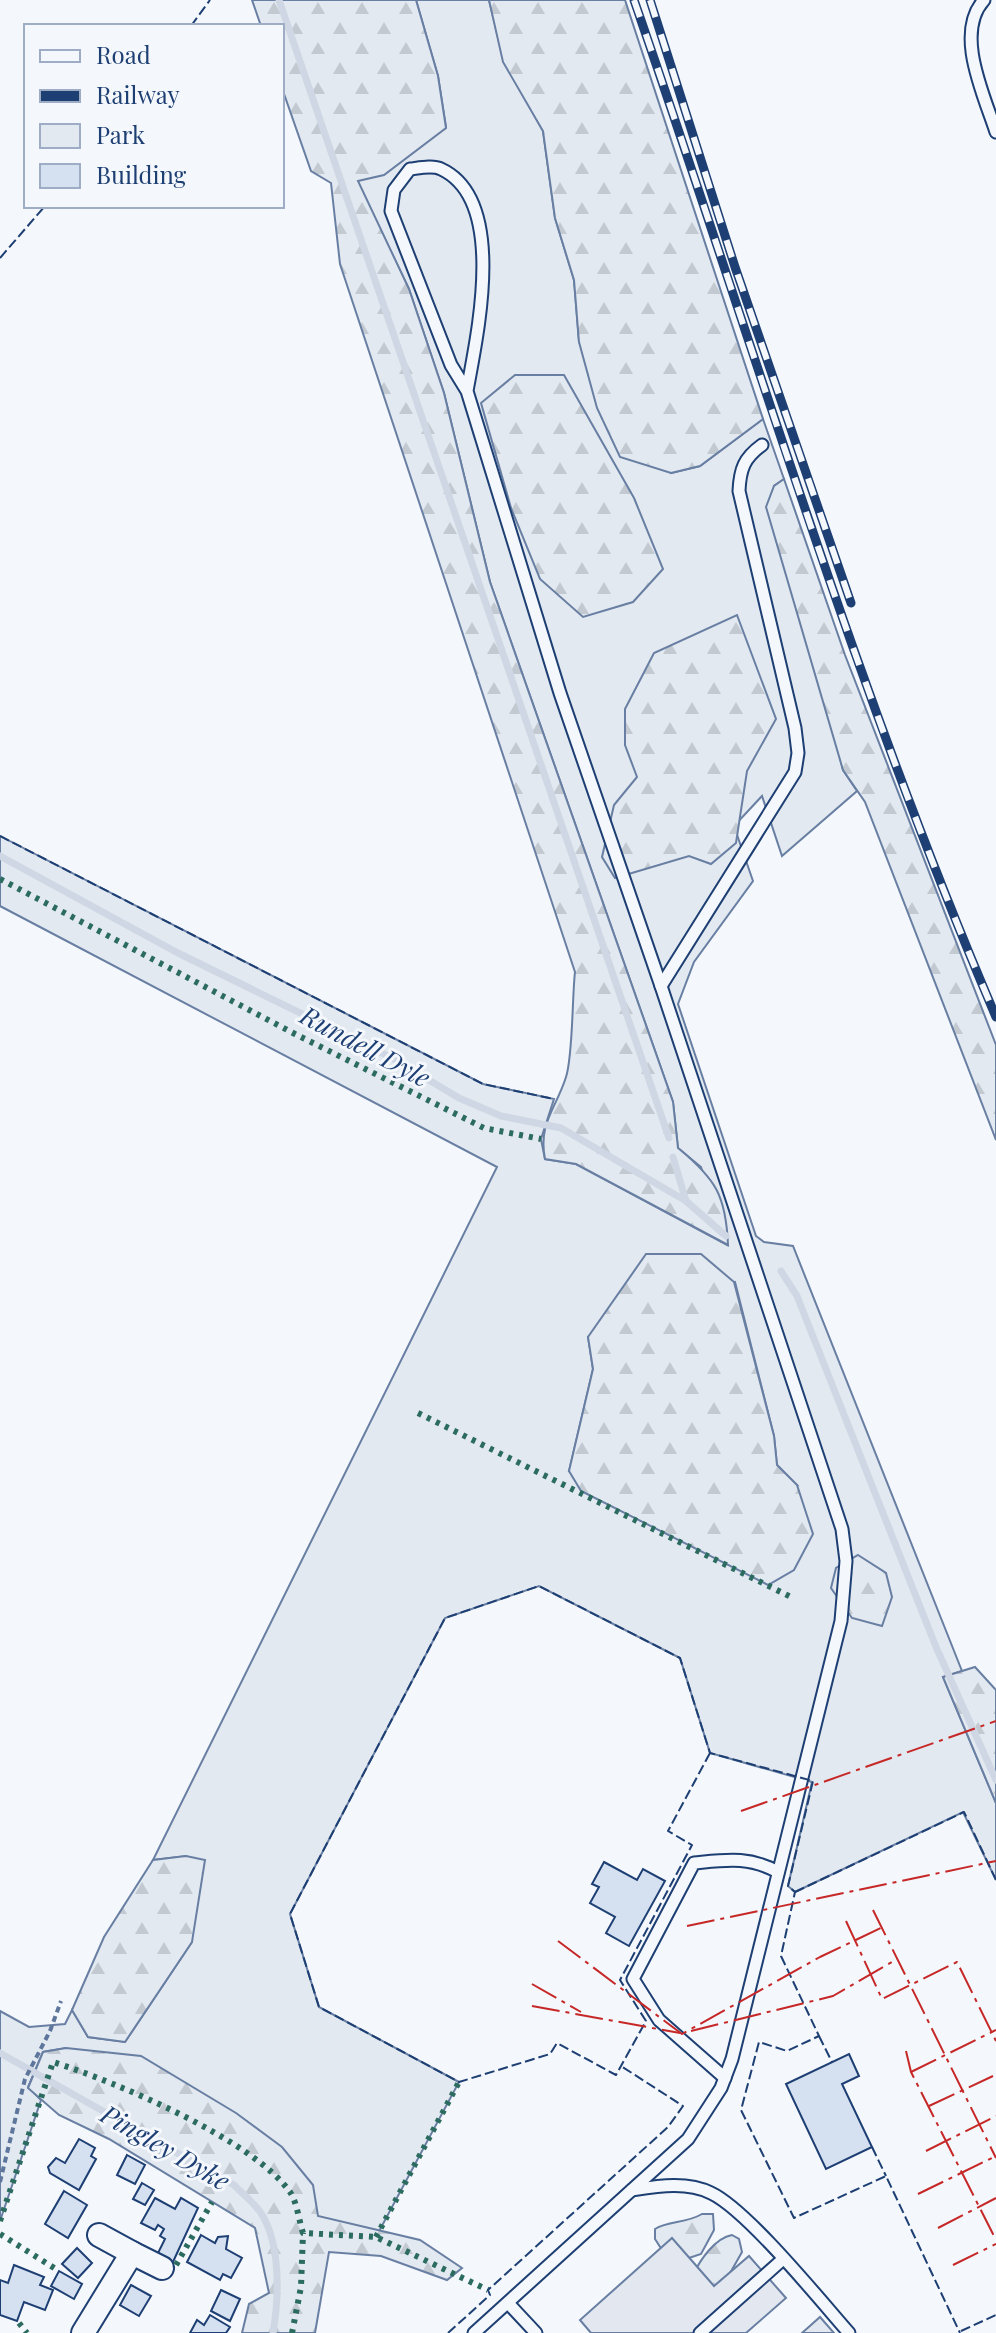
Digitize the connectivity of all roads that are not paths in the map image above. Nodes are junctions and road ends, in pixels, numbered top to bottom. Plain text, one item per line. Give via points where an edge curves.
1 (984, 0) edge
2 (996, 132) edge
3 (467, 391) junction
4 (762, 445) dead end
5 (661, 986) junction
6 (778, 1872) junction
7 (725, 2078) junction
8 (632, 2190) junction
9 (99, 2235) dead end
10 (132, 2253) junction
11 (782, 2260) junction
12 (162, 2268) dead end
13 (508, 2303) junction
14 (83, 2333) edge
15 (474, 2333) edge
16 (536, 2333) edge
17 (700, 2333) edge
18 (849, 2333) edge

1 - 2 lane via 975,16 972,42
3 - 3 lane via 451,365 391,211 394,190 410,169 438,167 461,182 480,228 484,294
3 - 5 lane via 560,693
4 - 5 lane via 740,470 739,491 795,728 795,772
5 - 6 lane via 842,1529 846,1561 841,1621
6 - 7 lane
6 - 7 lane via 741,1858 694,1863 633,1979 659,2020
7 - 8 lane via 688,2139
8 - 11 lane via 688,2186 712,2193
8 - 13 lane
9 - 10 street
10 - 12 street
10 - 14 street
11 - 17 lane
11 - 18 lane
13 - 15 lane
13 - 16 lane

